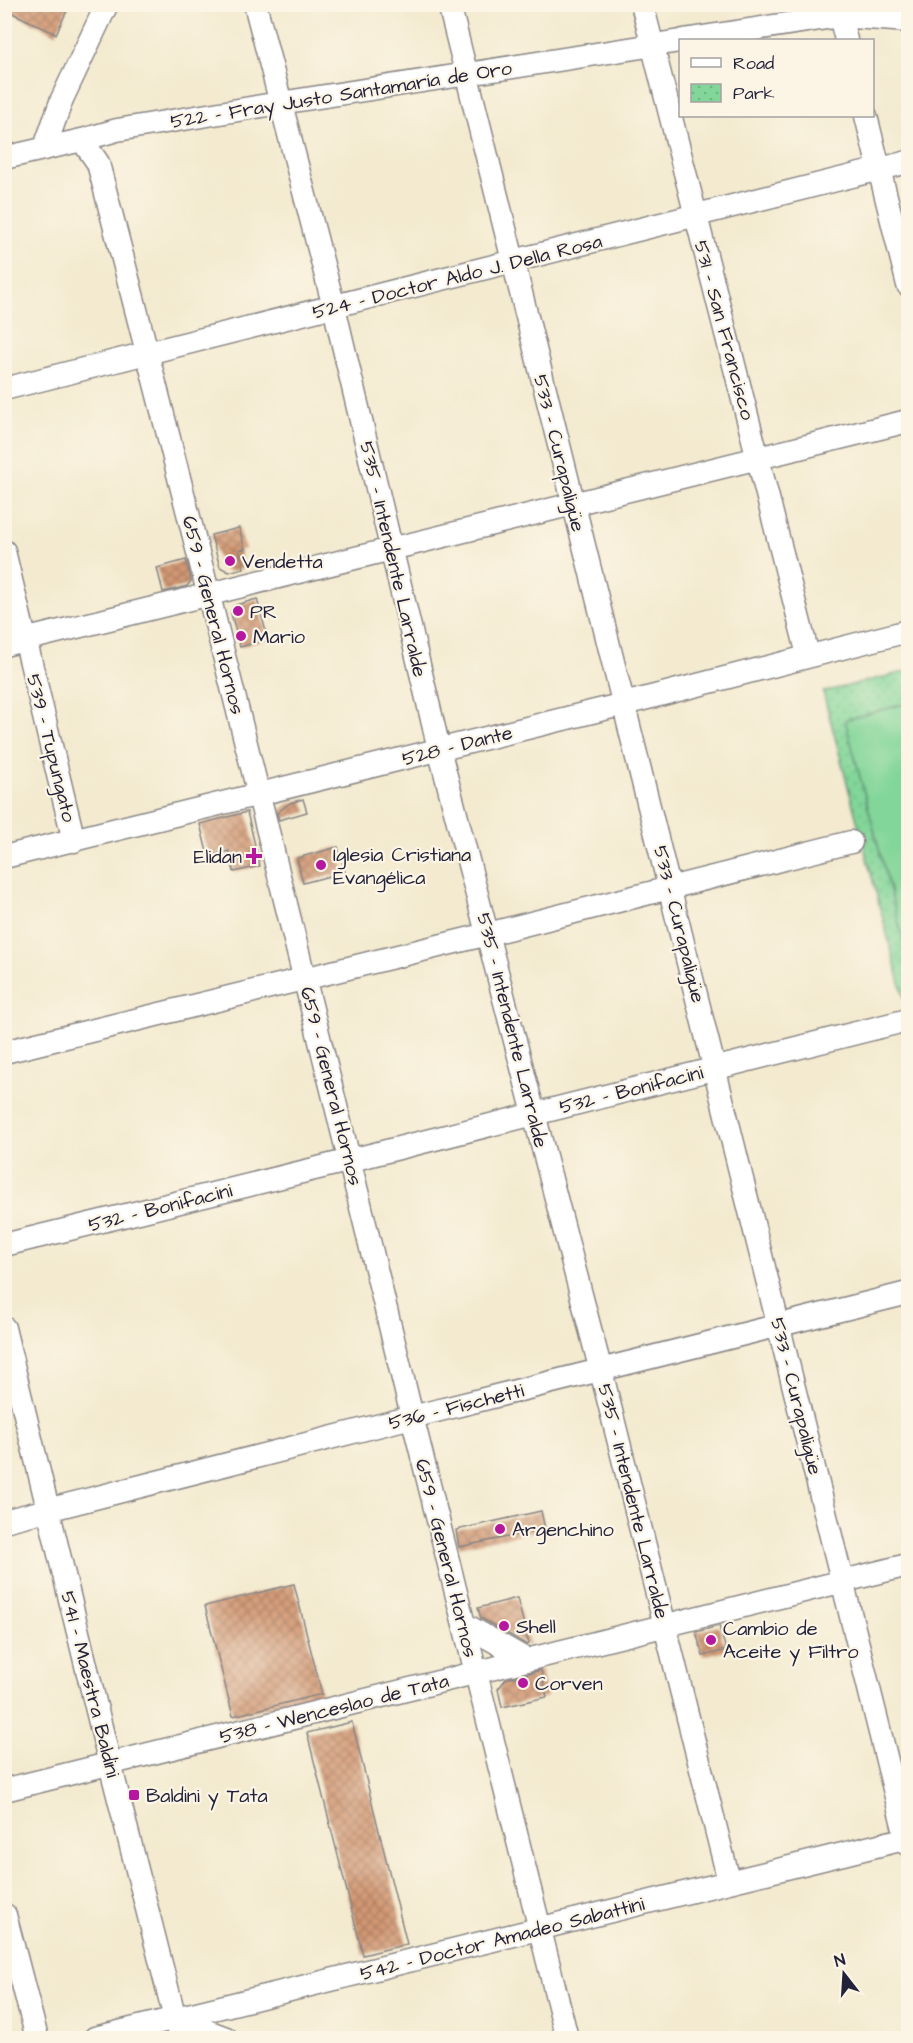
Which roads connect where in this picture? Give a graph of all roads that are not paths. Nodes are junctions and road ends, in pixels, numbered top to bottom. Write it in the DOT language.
graph roads {
  1 [pos="107,4"];
  2 [pos="255,4"];
  3 [pos="449,4"];
  4 [pos="642,4"];
  5 [pos="839,10"];
  6 [pos="909,21"];
  7 [pos="692,39"];
  8 [pos="846,39"];
  9 [pos="679,41"];
  10 [pos="652,45"];
  11 [pos="467,74"];
  12 [pos="280,103"];
  13 [pos="866,117"];
  14 [pos="82,140"];
  15 [pos="45,147"];
  16 [pos="4,158"];
  17 [pos="909,162"];
  18 [pos="879,169"];
  19 [pos="695,217"];
  20 [pos="512,261"];
  21 [pos="909,285"];
  22 [pos="334,307"];
  23 [pos="147,353"];
  24 [pos="4,389"];
  25 [pos="909,421"];
  26 [pos="758,458"];
  27 [pos="573,505"];
  28 [pos="392,549"];
  29 [pos="4,551"];
  30 [pos="209,595"];
  31 [pos="909,631"];
  32 [pos="15,642"];
  33 [pos="808,655"];
  34 [pos="624,704"];
  35 [pos="440,749"];
  36 [pos="259,794"];
  37 [pos="75,841"];
  38 [pos="851,842"];
  39 [pos="4,857"];
  40 [pos="671,887"];
  41 [pos="488,934"];
  42 [pos="306,978"];
  43 [pos="909,1020"];
  44 [pos="4,1052"];
  45 [pos="716,1067"];
  46 [pos="534,1114"];
  47 [pos="351,1160"];
  48 [pos="4,1245"];
  49 [pos="909,1293"];
  50 [pos="780,1326"];
  51 [pos="4,1328"];
  52 [pos="601,1371"];
  53 [pos="412,1417"];
  54 [pos="49,1510"];
  55 [pos="4,1521"];
  56 [pos="909,1565"];
  57 [pos="842,1582"];
  58 [pos="464,1624"];
  59 [pos="665,1626"];
  60 [pos="527,1660"];
  61 [pos="476,1672"];
  62 [pos="110,1764"];
  63 [pos="4,1790"];
  64 [pos="908,1840"];
  65 [pos="729,1881"];
  66 [pos="5,1915"];
  67 [pos="540,1929"];
  68 [pos="178,2029"];
  69 [pos="37,2038"];
  70 [pos="95,2038"];
  71 [pos="226,2038"];
  72 [pos="567,2038"];
  1 -- 15 [label="street"];
  2 -- 12 [label="street, 535 - Intendente Larralde"];
  3 -- 11 [label="street, 533 - Curapaligüe"];
  4 -- 10 [label="street, 531 - San Francisco"];
  5 -- 6 [label="street, 522 - Fray Justo Santamaría de Oro"];
  5 -- 7 [label="street, 522 - Fray Justo Santamaría de Oro"];
  5 -- 8 [label="street"];
  9 -- 10 [label="street, 522 - Fray Justo Santamaría de Oro"];
  10 -- 11 [label="street, 522 - Fray Justo Santamaría de Oro"];
  10 -- 19 [label="street, 531 - San Francisco"];
  11 -- 12 [label="street, 522 - Fray Justo Santamaría de Oro"];
  11 -- 20 [label="street, 533 - Curapaligüe"];
  12 -- 14 [label="street, 522 - Fray Justo Santamaría de Oro"];
  12 -- 22 [label="street, 535 - Intendente Larralde"];
  13 -- 18 [label="street"];
  14 -- 15 [label="street, 522 - Fray Justo Santamaría de Oro"];
  14 -- 23 [label="street, 659 - General Hornos"];
  15 -- 16 [label="street, 522 - Fray Justo Santamaría de Oro"];
  17 -- 18 [label="street, 524 - Doctor Aldo J. Della Rosa"];
  18 -- 19 [label="street, 524 - Doctor Aldo J. Della Rosa"];
  18 -- 21 [label="street"];
  19 -- 20 [label="street, 524 - Doctor Aldo J. Della Rosa"];
  19 -- 26 [label="street, 531 - San Francisco"];
  20 -- 22 [label="street, 524 - Doctor Aldo J. Della Rosa"];
  20 -- 27 [label="street, 533 - Curapaligüe"];
  22 -- 23 [label="street, 524 - Doctor Aldo J. Della Rosa"];
  22 -- 28 [label="street, 535 - Intendente Larralde"];
  23 -- 24 [label="street, 524 - Doctor Aldo J. Della Rosa"];
  23 -- 30 [label="street, 659 - General Hornos"];
  25 -- 26 [label="street"];
  26 -- 27 [label="street"];
  26 -- 33 [label="street, 531 - San Francisco"];
  27 -- 28 [label="street"];
  27 -- 34 [label="street, 533 - Curapaligüe"];
  28 -- 30 [label="street"];
  28 -- 35 [label="street, 535 - Intendente Larralde"];
  29 -- 32 [label="street, 539 - Tupungato"];
  30 -- 32 [label="street"];
  30 -- 36 [label="street, 659 - General Hornos"];
  31 -- 33 [label="street, 528 - Dante"];
  32 -- 37 [label="street, 539 - Tupungato"];
  33 -- 34 [label="street, 528 - Dante"];
  34 -- 35 [label="street, 528 - Dante"];
  34 -- 40 [label="street, 533 - Curapaligüe"];
  35 -- 36 [label="street, 528 - Dante"];
  35 -- 41 [label="street, 535 - Intendente Larralde"];
  36 -- 37 [label="street, 528 - Dante"];
  36 -- 42 [label="street, 659 - General Hornos"];
  37 -- 39 [label="street, 528 - Dante"];
  38 -- 40 [label="street"];
  40 -- 41 [label="street"];
  40 -- 45 [label="street, 533 - Curapaligüe"];
  41 -- 42 [label="street"];
  41 -- 46 [label="street, 535 - Intendente Larralde"];
  42 -- 44 [label="street"];
  42 -- 47 [label="street, 659 - General Hornos"];
  43 -- 45 [label="street, 532 - Bonifacini"];
  45 -- 46 [label="street, 532 - Bonifacini"];
  45 -- 50 [label="street, 533 - Curapaligüe"];
  46 -- 47 [label="street, 532 - Bonifacini"];
  46 -- 52 [label="street, 535 - Intendente Larralde"];
  47 -- 48 [label="street, 532 - Bonifacini"];
  47 -- 53 [label="street, 659 - General Hornos"];
  49 -- 50 [label="street, 536 - Fischetti"];
  50 -- 52 [label="street, 536 - Fischetti"];
  50 -- 57 [label="street, 533 - Curapaligüe"];
  51 -- 54 [label="street, 541 - Maestra Baldini"];
  52 -- 53 [label="street, 536 - Fischetti"];
  52 -- 59 [label="street, 535 - Intendente Larralde"];
  53 -- 54 [label="street, 536 - Fischetti"];
  53 -- 58 [label="street, 659 - General Hornos"];
  54 -- 55 [label="street, 536 - Fischetti"];
  54 -- 62 [label="street, 541 - Maestra Baldini"];
  56 -- 57 [label="street, 538 - Wenceslao de Tata"];
  57 -- 59 [label="street, 538 - Wenceslao de Tata"];
  57 -- 64 [label="street, 533 - Curapaligüe"];
  58 -- 60 [label="street"];
  58 -- 61 [label="street, 659 - General Hornos"];
  59 -- 60 [label="street, 538 - Wenceslao de Tata"];
  59 -- 65 [label="street, 535 - Intendente Larralde"];
  60 -- 61 [label="street, 538 - Wenceslao de Tata"];
  61 -- 62 [label="street, 538 - Wenceslao de Tata"];
  61 -- 67 [label="street, 659 - General Hornos"];
  62 -- 63 [label="street, 538 - Wenceslao de Tata"];
  62 -- 68 [label="street, 541 - Maestra Baldini"];
  64 -- 65 [label="street, 542 - Doctor Amadeo Sabattini"];
  65 -- 67 [label="street, 542 - Doctor Amadeo Sabattini"];
  66 -- 69 [label="street"];
  67 -- 68 [label="street, 542 - Doctor Amadeo Sabattini"];
  67 -- 72 [label="street, 659 - General Hornos"];
  68 -- 70 [label="street, 542 - Doctor Amadeo Sabattini"];
  68 -- 71 [label="street"];
}
